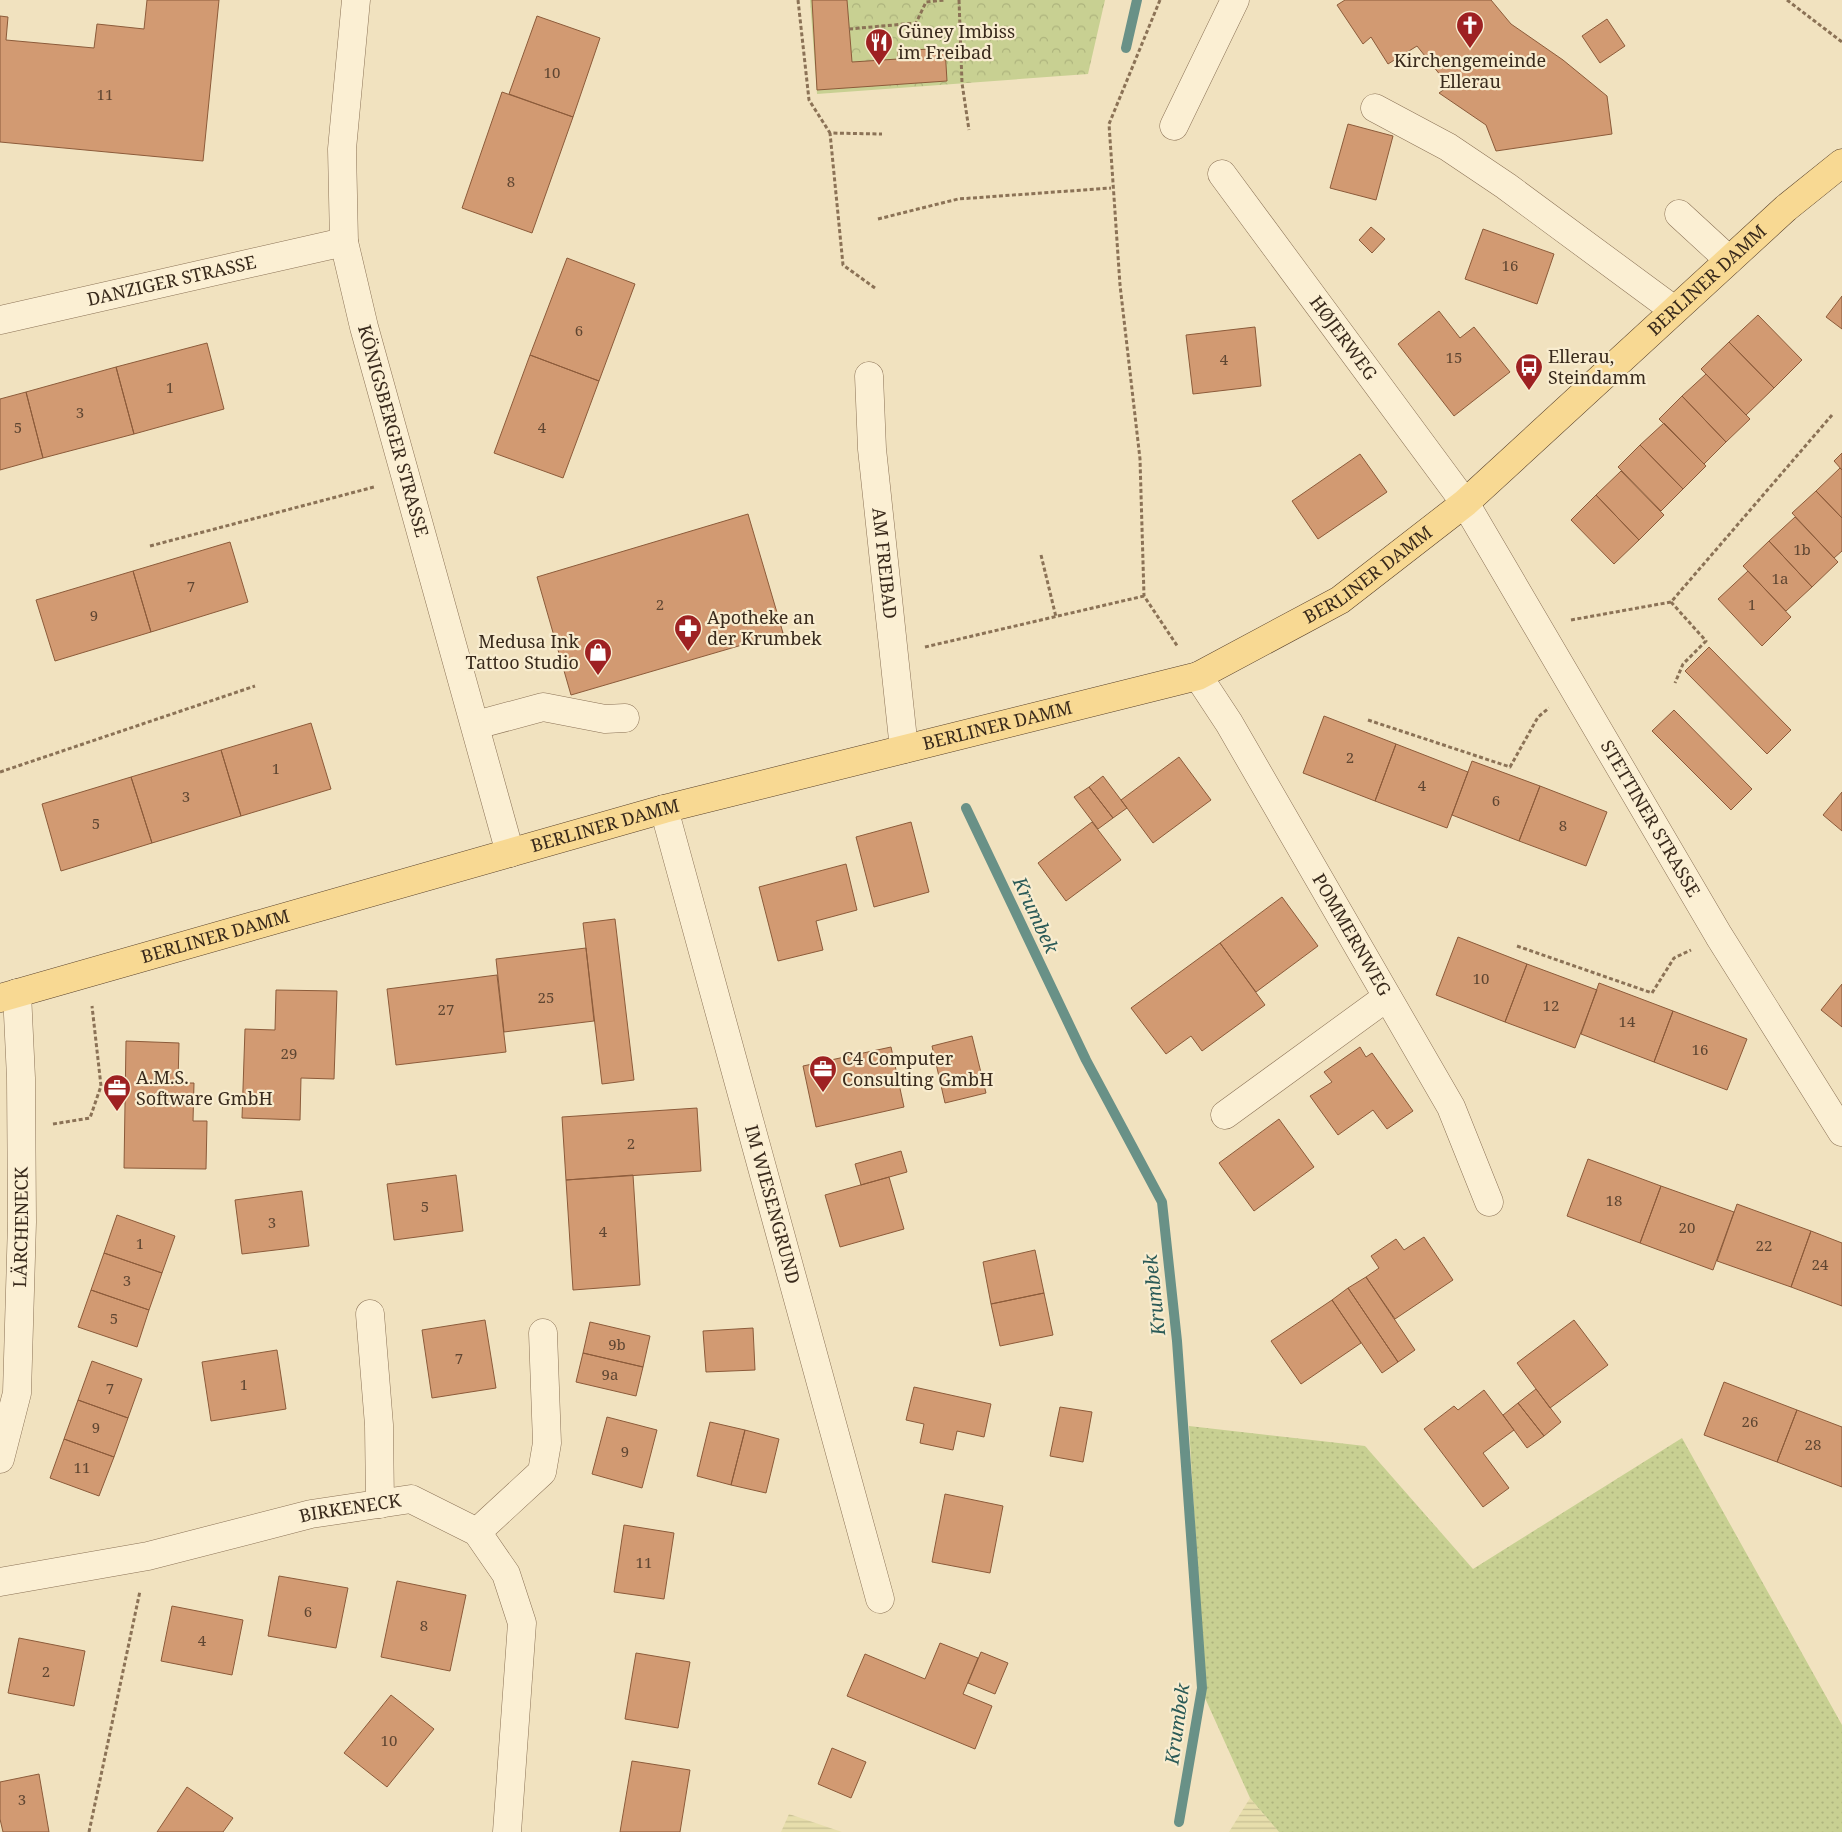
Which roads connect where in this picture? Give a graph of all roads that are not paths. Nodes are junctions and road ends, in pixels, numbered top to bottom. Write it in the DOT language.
graph roads {
  1 [pos="356,0"];
  2 [pos="1235,0"];
  3 [pos="1375,108"];
  4 [pos="1174,126"];
  5 [pos="1842,163"];
  6 [pos="1222,174"];
  7 [pos="1679,214"];
  8 [pos="344,242"];
  9 [pos="1729,260"];
  10 [pos="1674,310"];
  11 [pos="0,320"];
  12 [pos="869,376"];
  13 [pos="1465,502"];
  14 [pos="1198,676"];
  15 [pos="625,718"];
  16 [pos="476,725"];
  17 [pos="914,747"];
  18 [pos="664,809"];
  19 [pos="510,853"];
  20 [pos="9,995"];
  21 [pos="1387,998"];
  22 [pos="1225,1115"];
  23 [pos="1842,1132"];
  24 [pos="1489,1202"];
  25 [pos="370,1314"];
  26 [pos="543,1333"];
  27 [pos="0,1459"];
  28 [pos="380,1504"];
  29 [pos="477,1532"];
  30 [pos="0,1582"];
  31 [pos="880,1599"];
  32 [pos="507,1832"];
  1 -- 8 [label="street, KÖNIGSBERGER STRASSE"];
  2 -- 4 [label="street"];
  3 -- 10 [label="street"];
  5 -- 9 [label="main road, BERLINER DAMM"];
  6 -- 13 [label="street, HØJERWEG"];
  7 -- 9 [label="street"];
  8 -- 11 [label="street, DANZIGER STRASSE"];
  8 -- 16 [label="street, KÖNIGSBERGER STRASSE"];
  9 -- 10 [label="main road, BERLINER DAMM"];
  10 -- 13 [label="main road, BERLINER DAMM"];
  12 -- 17 [label="street, AM FREIBAD"];
  13 -- 14 [label="main road, BERLINER DAMM"];
  13 -- 23 [label="street, STETTINER STRASSE"];
  14 -- 17 [label="main road, BERLINER DAMM"];
  14 -- 21 [label="street, POMMERNWEG"];
  15 -- 16 [label="street"];
  16 -- 19 [label="street, KÖNIGSBERGER STRASSE"];
  17 -- 18 [label="main road, BERLINER DAMM"];
  18 -- 19 [label="main road, BERLINER DAMM"];
  18 -- 31 [label="street, IM WIESENGRUND"];
  19 -- 20 [label="main road, BERLINER DAMM"];
  20 -- 27 [label="street, LÄRCHENECK"];
  21 -- 22 [label="street"];
  21 -- 24 [label="street, POMMERNWEG"];
  25 -- 28 [label="street"];
  26 -- 29 [label="street"];
  28 -- 29 [label="street, BIRKENECK"];
  28 -- 30 [label="street, BIRKENECK"];
  29 -- 32 [label="street, BIRKENECK"];
}
